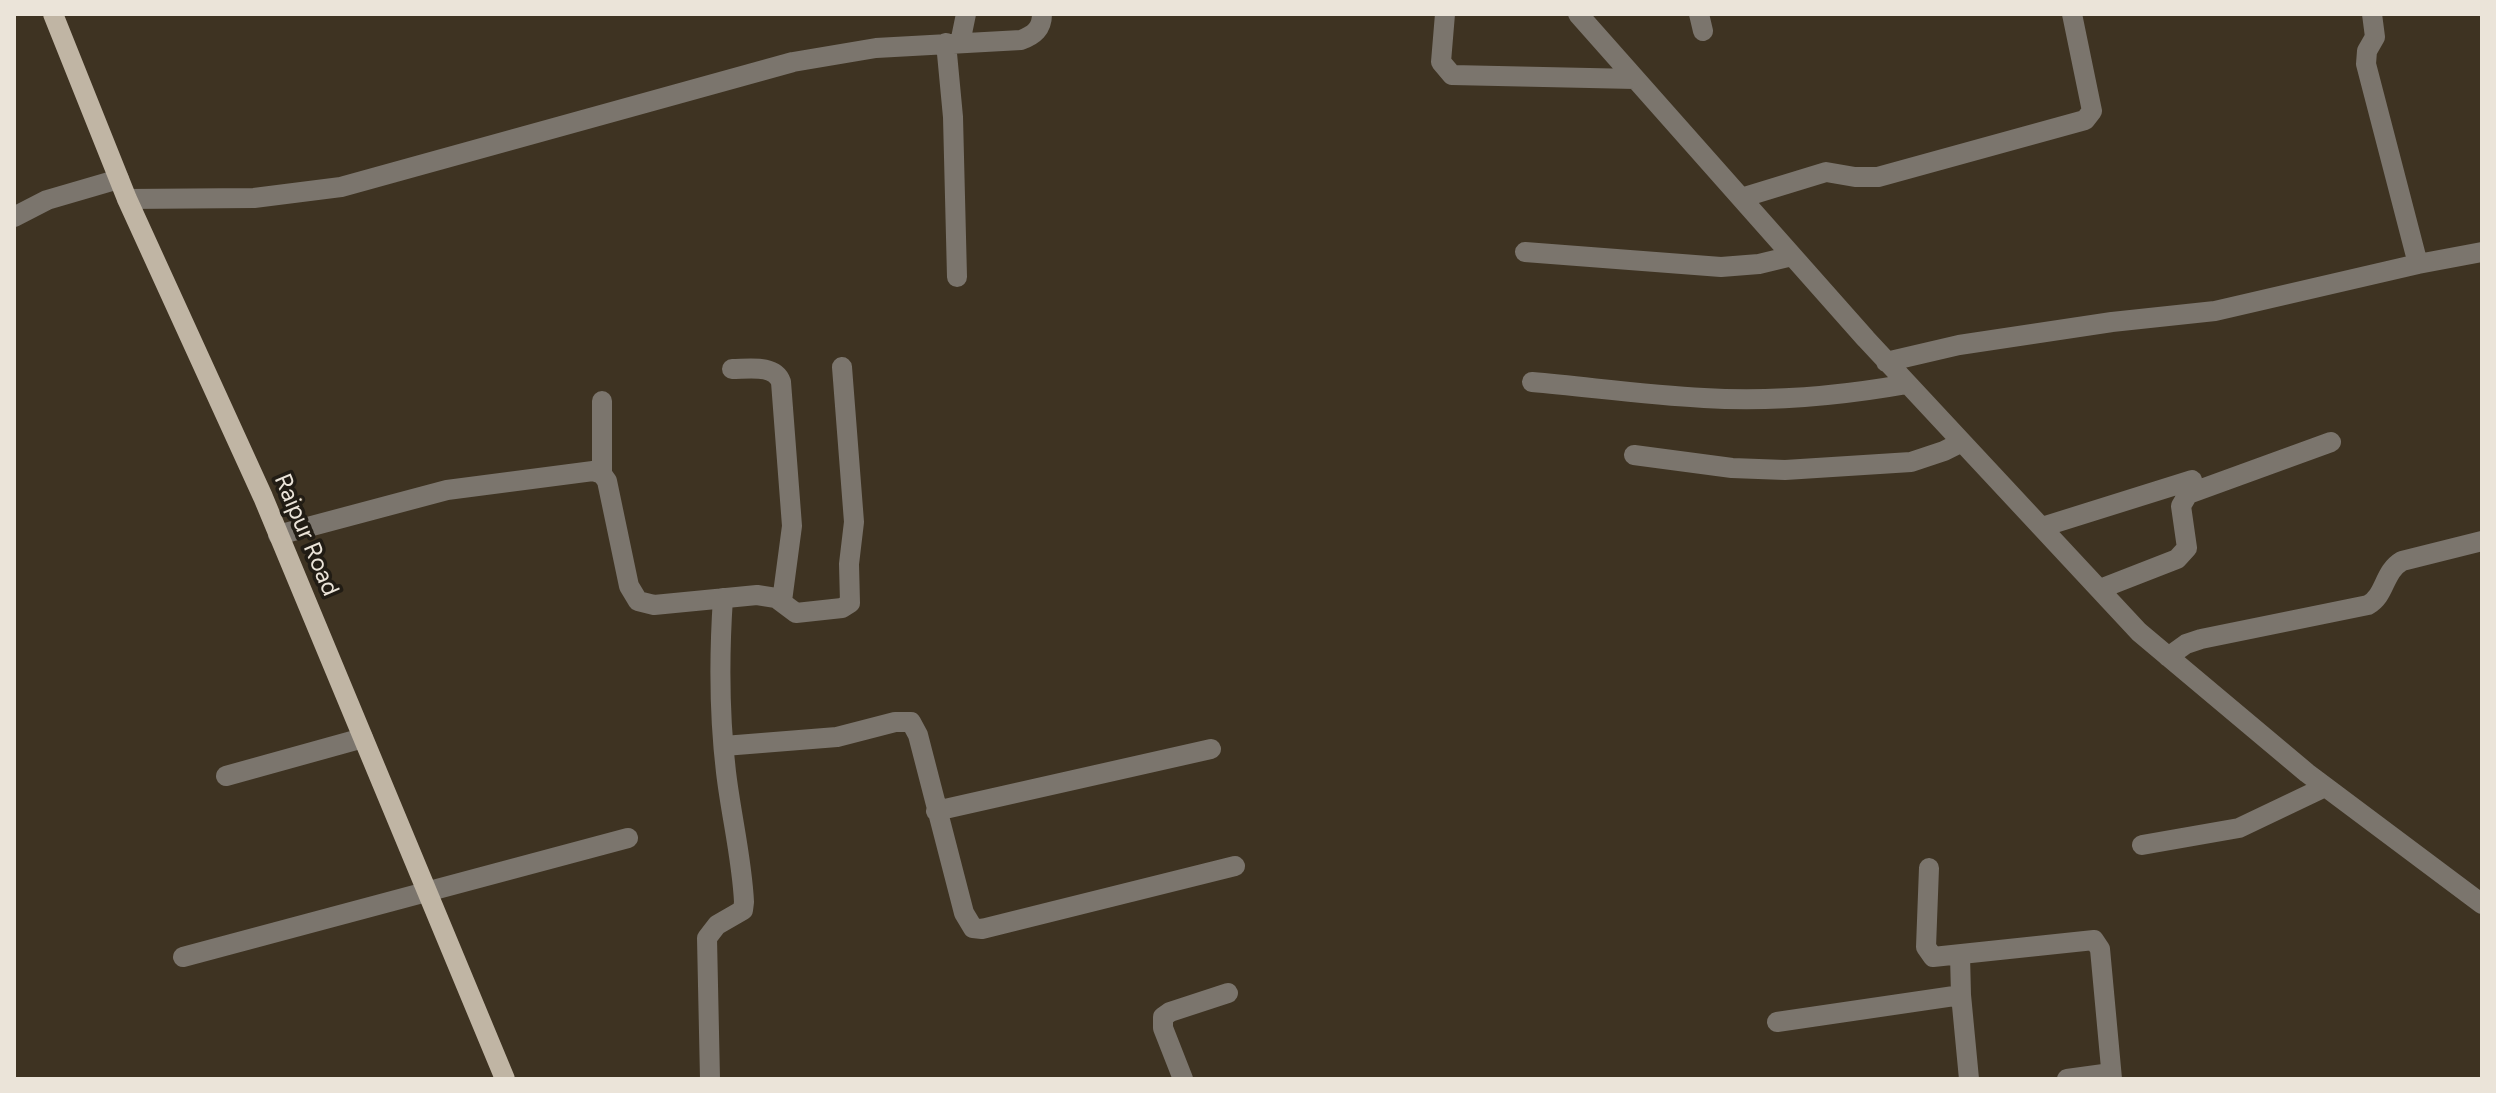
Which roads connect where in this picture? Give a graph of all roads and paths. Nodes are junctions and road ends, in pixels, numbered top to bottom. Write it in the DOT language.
graph roads {
  1 [pos="53,14"];
  2 [pos="966,14"];
  3 [pos="1042,14"];
  4 [pos="1445,14"];
  5 [pos="1578,14"];
  6 [pos="2072,14"];
  7 [pos="2372,14"];
  8 [pos="953,43"];
  9 [pos="1635,79"];
  10 [pos="119,179"];
  11 [pos="1741,198"];
  12 [pos="127,199"];
  13 [pos="14,217"];
  14 [pos="1525,252"];
  15 [pos="2482,252"];
  16 [pos="1792,256"];
  17 [pos="2418,264"];
  18 [pos="957,277"];
  19 [pos="1886,362"];
  20 [pos="842,367"];
  21 [pos="732,369"];
  22 [pos="1532,382"];
  23 [pos="1907,384"];
  24 [pos="602,401"];
  25 [pos="1962,442"];
  26 [pos="2331,442"];
  27 [pos="1634,455"];
  28 [pos="602,474"];
  29 [pos="2192,480"];
  30 [pos="2042,527"];
  31 [pos="278,535"];
  32 [pos="2482,541"];
  33 [pos="2100,589"];
  34 [pos="723,598"];
  35 [pos="782,601"];
  36 [pos="2168,657"];
  37 [pos="363,738"];
  38 [pos="724,746"];
  39 [pos="1211,749"];
  40 [pos="226,776"];
  41 [pos="2325,787"];
  42 [pos="936,811"];
  43 [pos="628,838"];
  44 [pos="2142,845"];
  45 [pos="1235,866"];
  46 [pos="1929,868"];
  47 [pos="426,892"];
  48 [pos="2482,904"];
  49 [pos="1960,955"];
  50 [pos="183,957"];
  51 [pos="1228,993"];
  52 [pos="1961,995"];
  53 [pos="1777,1022"];
  54 [pos="2112,1076"];
  55 [pos="505,1079"];
  56 [pos="710,1079"];
  57 [pos="1183,1079"];
  58 [pos="1969,1079"];
  59 [pos="2067,1079"];
  1 -- 10 [label="main road, Raipur Road"];
  2 -- 8 [label="street"];
  3 -- 8 [label="street"];
  4 -- 9 [label="street"];
  5 -- 9 [label="street"];
  6 -- 11 [label="street"];
  7 -- 17 [label="street"];
  8 -- 12 [label="street"];
  8 -- 18 [label="street"];
  9 -- 11 [label="street"];
  10 -- 12 [label="main road, Raipur Road"];
  10 -- 13 [label="street"];
  11 -- 16 [label="street"];
  12 -- 31 [label="main road, Raipur Road"];
  14 -- 16 [label="street"];
  15 -- 17 [label="street"];
  16 -- 19 [label="street"];
  17 -- 19 [label="street"];
  19 -- 23 [label="street"];
  20 -- 35 [label="street"];
  21 -- 35 [label="street"];
  22 -- 23 [label="street"];
  23 -- 25 [label="street"];
  24 -- 28 [label="street"];
  25 -- 27 [label="street"];
  25 -- 30 [label="street"];
  26 -- 33 [label="street"];
  28 -- 31 [label="street"];
  28 -- 34 [label="street"];
  29 -- 30 [label="street"];
  30 -- 33 [label="street"];
  31 -- 37 [label="main road, Raipur Road"];
  32 -- 36 [label="street"];
  33 -- 36 [label="street"];
  34 -- 35 [label="street"];
  34 -- 38 [label="street"];
  36 -- 41 [label="street"];
  37 -- 40 [label="street"];
  37 -- 47 [label="main road, Raipur Road"];
  38 -- 42 [label="street"];
  38 -- 56 [label="street"];
  39 -- 42 [label="street"];
  41 -- 44 [label="street"];
  41 -- 48 [label="street"];
  42 -- 45 [label="street"];
  43 -- 47 [label="street"];
  46 -- 49 [label="street"];
  47 -- 50 [label="street"];
  47 -- 55 [label="main road, Raipur Road"];
  49 -- 52 [label="street"];
  49 -- 54 [label="street"];
  51 -- 57 [label="street"];
  52 -- 53 [label="street"];
  52 -- 58 [label="street"];
  54 -- 59 [label="street"];
}
